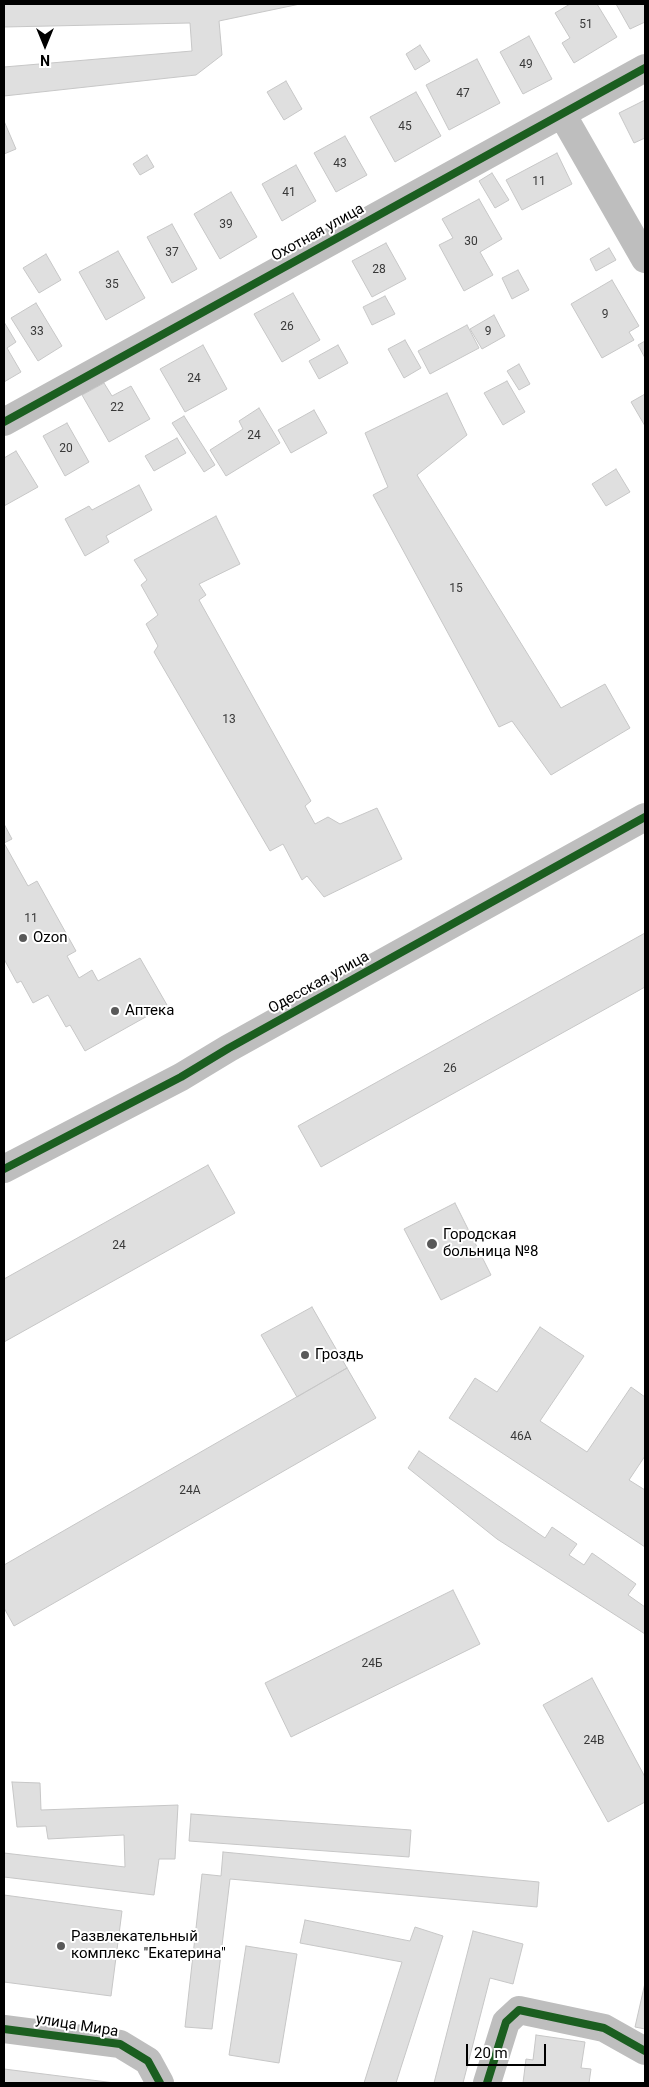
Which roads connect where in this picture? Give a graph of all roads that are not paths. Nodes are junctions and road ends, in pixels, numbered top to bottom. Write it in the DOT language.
graph roads {
  1 [pos="645,68"];
  2 [pos="562,114"];
  3 [pos="645,259"];
  4 [pos="4,422"];
  5 [pos="645,817"];
  6 [pos="4,1169"];
  7 [pos="4,2029"];
  8 [pos="645,2051"];
  9 [pos="160,2083"];
  10 [pos="487,2083"];
  1 -- 2 [label="street, Охотная улица"];
  2 -- 3 [label="street"];
  2 -- 4 [label="street, Охотная улица"];
  5 -- 6 [label="street, Одесская улица"];
  7 -- 9 [label="street, улица Мира"];
  8 -- 10 [label="street"];
}
